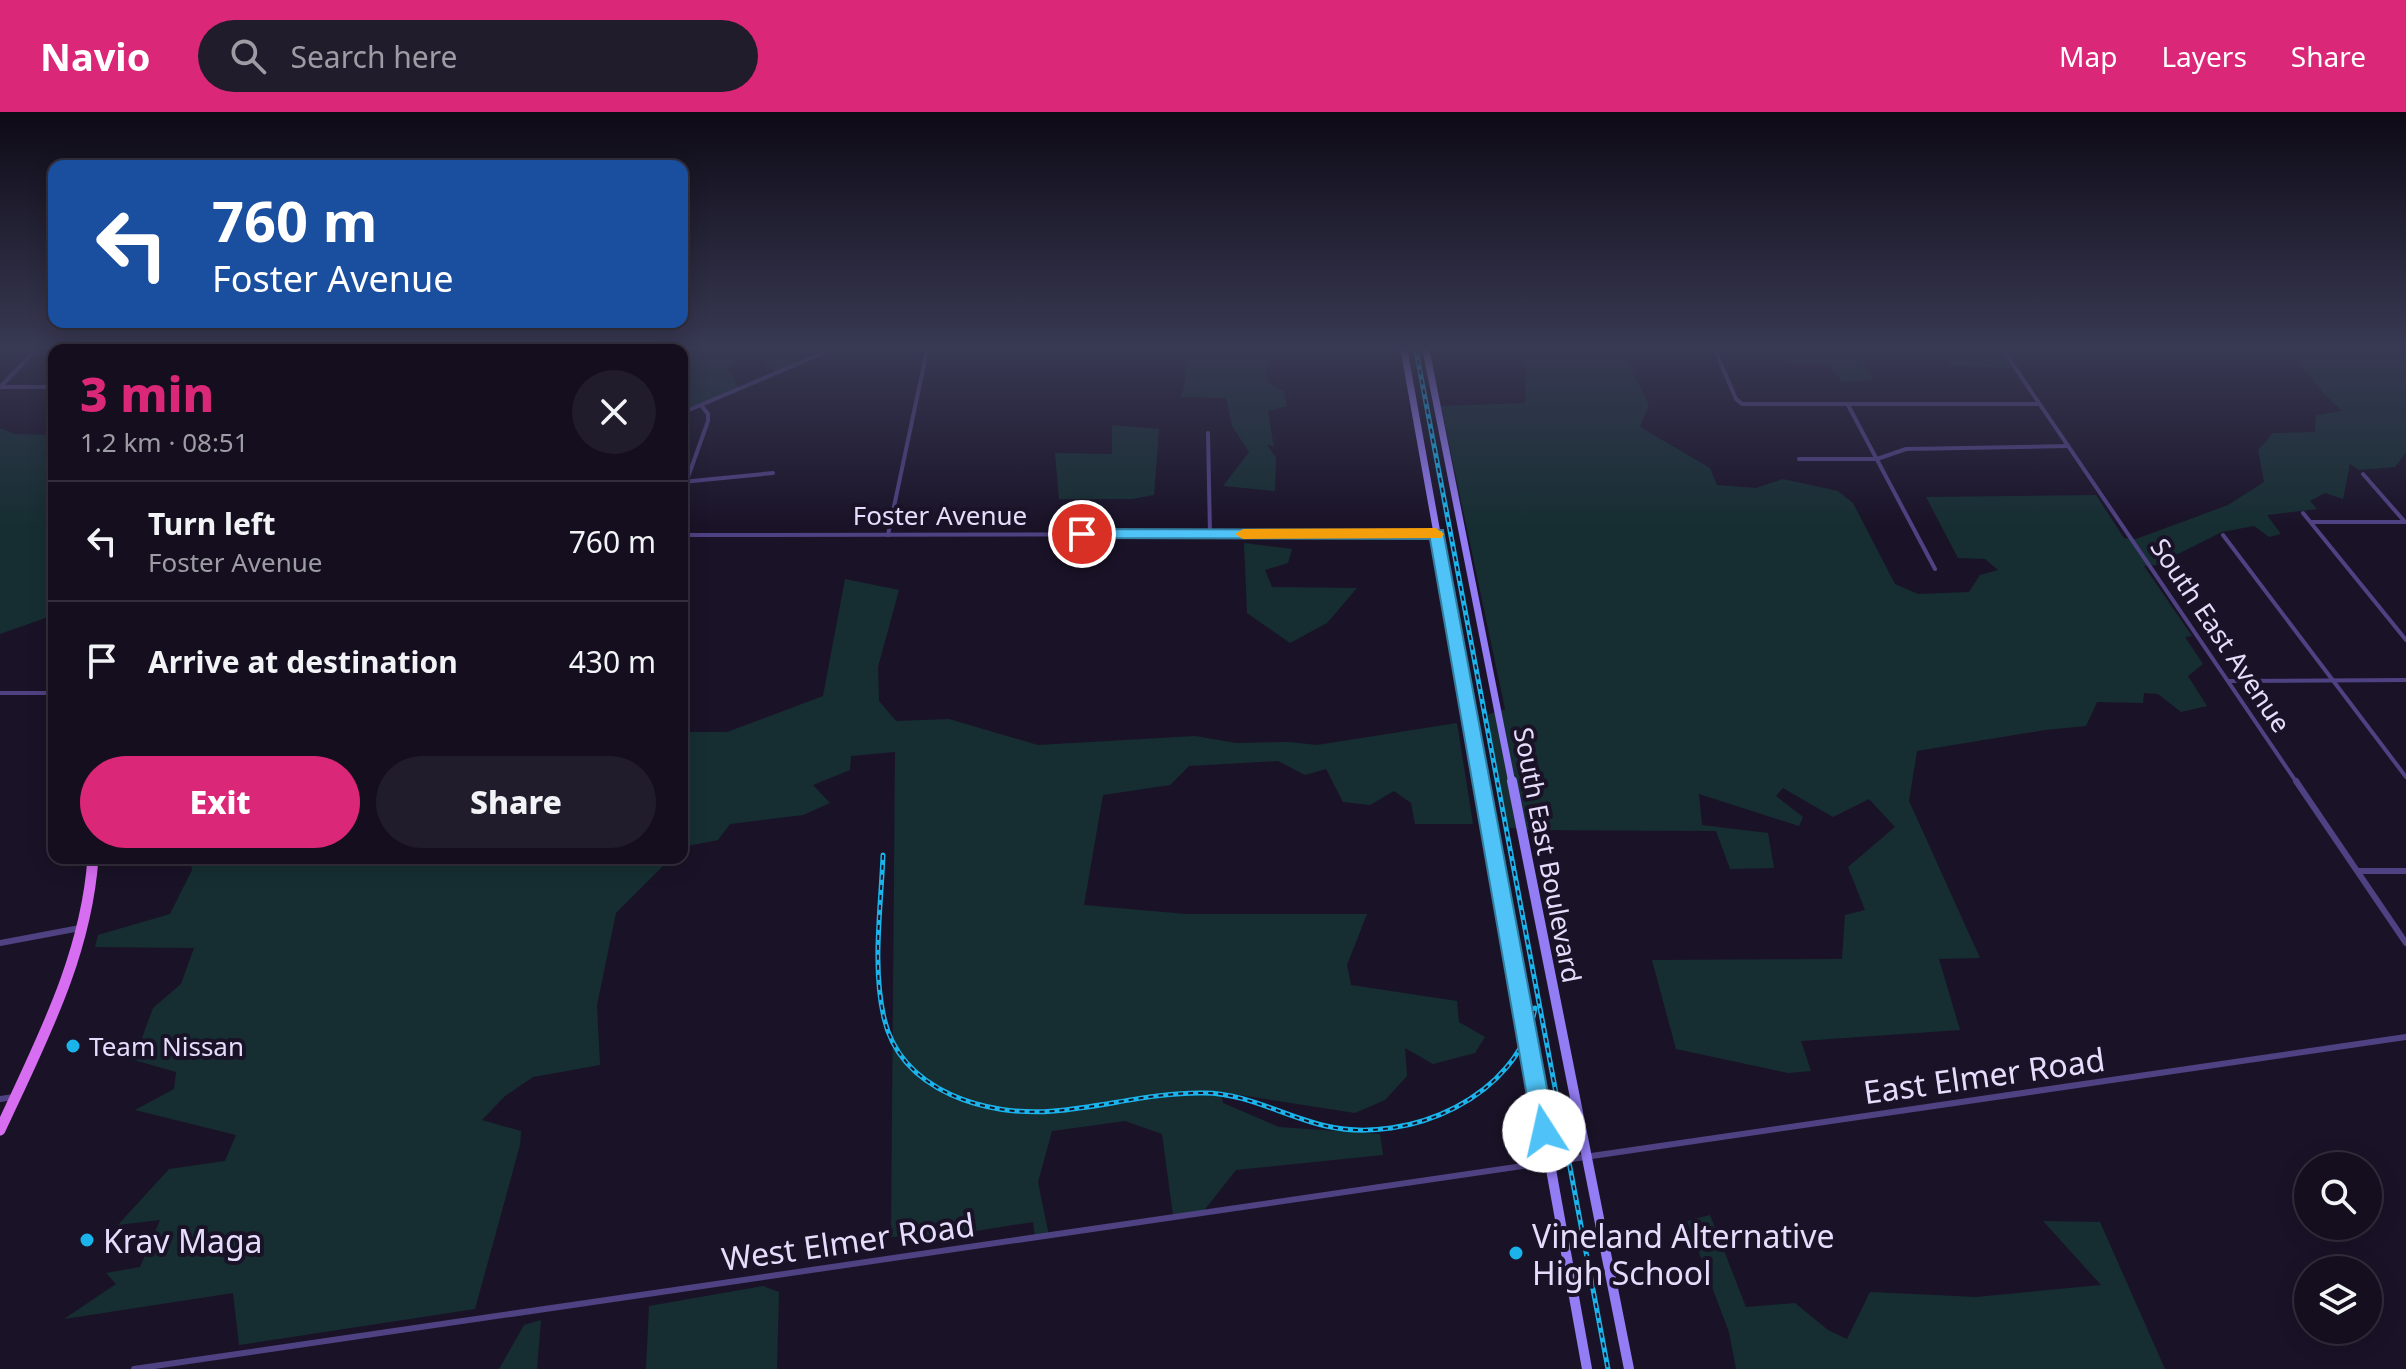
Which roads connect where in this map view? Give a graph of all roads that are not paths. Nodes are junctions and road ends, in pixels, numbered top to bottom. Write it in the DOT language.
graph roads {
  1 [pos="704,409"];
  2 [pos="915,409"];
  3 [pos="1415,409"];
  4 [pos="1438,409"];
  5 [pos="1850,409"];
  6 [pos="2043,409"];
  7 [pos="1208,433"];
  8 [pos="2068,446"];
  9 [pos="1799,459"];
  10 [pos="1877,459"];
  11 [pos="688,472"];
  12 [pos="773,473"];
  13 [pos="2363,474"];
  14 [pos="688,482"];
  15 [pos="2303,513"];
  16 [pos="2311,522"];
  17 [pos="2406,522"];
  18 [pos="1210,534"];
  19 [pos="1437,534"];
  20 [pos="688,535"];
  21 [pos="888,535"];
  22 [pos="2223,535"];
  23 [pos="1935,569"];
  24 [pos="2406,640"];
  25 [pos="2334,680"];
  26 [pos="2406,680"];
  27 [pos="2228,681"];
  28 [pos="0,693"];
  29 [pos="48,693"];
  30 [pos="2406,777"];
  31 [pos="93,864"];
  32 [pos="2357,871"];
  33 [pos="2406,871"];
  34 [pos="85,927"];
  35 [pos="0,943"];
  36 [pos="2406,943"];
  37 [pos="2406,1037"];
  38 [pos="15,1097"];
  39 [pos="0,1099"];
  40 [pos="0,1130"];
  41 [pos="1586,1157"];
  42 [pos="1568,1159"];
  43 [pos="1550,1162"];
  44 [pos="134,1369"];
  45 [pos="1587,1369"];
  46 [pos="1629,1369"];
  1 -- 11 [label="street"];
  2 -- 21 [label="street"];
  3 -- 19 [label="main road"];
  4 -- 41 [label="main road, South East Boulevard"];
  5 -- 10 [label="street"];
  6 -- 8 [label="street, South East Avenue"];
  7 -- 18 [label="street"];
  8 -- 10 [label="street"];
  8 -- 27 [label="street, South East Avenue"];
  9 -- 10 [label="street"];
  10 -- 23 [label="street"];
  12 -- 14 [label="street"];
  13 -- 17 [label="street"];
  15 -- 16 [label="street"];
  16 -- 17 [label="street"];
  16 -- 24 [label="street"];
  18 -- 19 [label="street, Foster Avenue"];
  18 -- 21 [label="street, Foster Avenue"];
  19 -- 43 [label="main road"];
  20 -- 21 [label="street, Foster Avenue"];
  22 -- 25 [label="street"];
  25 -- 26 [label="street"];
  25 -- 27 [label="street"];
  25 -- 30 [label="street"];
  27 -- 32 [label="street, South East Avenue"];
  28 -- 29 [label="street"];
  31 -- 34 [label="main road"];
  32 -- 33 [label="street"];
  32 -- 36 [label="street, South East Avenue"];
  34 -- 35 [label="street"];
  34 -- 38 [label="main road"];
  37 -- 41 [label="street, East Elmer Road"];
  38 -- 39 [label="street"];
  38 -- 40 [label="main road"];
  41 -- 42 [label="street, East Elmer Road"];
  41 -- 46 [label="main road, South East Boulevard"];
  42 -- 43 [label="street, West Elmer Road"];
  43 -- 44 [label="street, West Elmer Road"];
  43 -- 45 [label="main road"];
}
